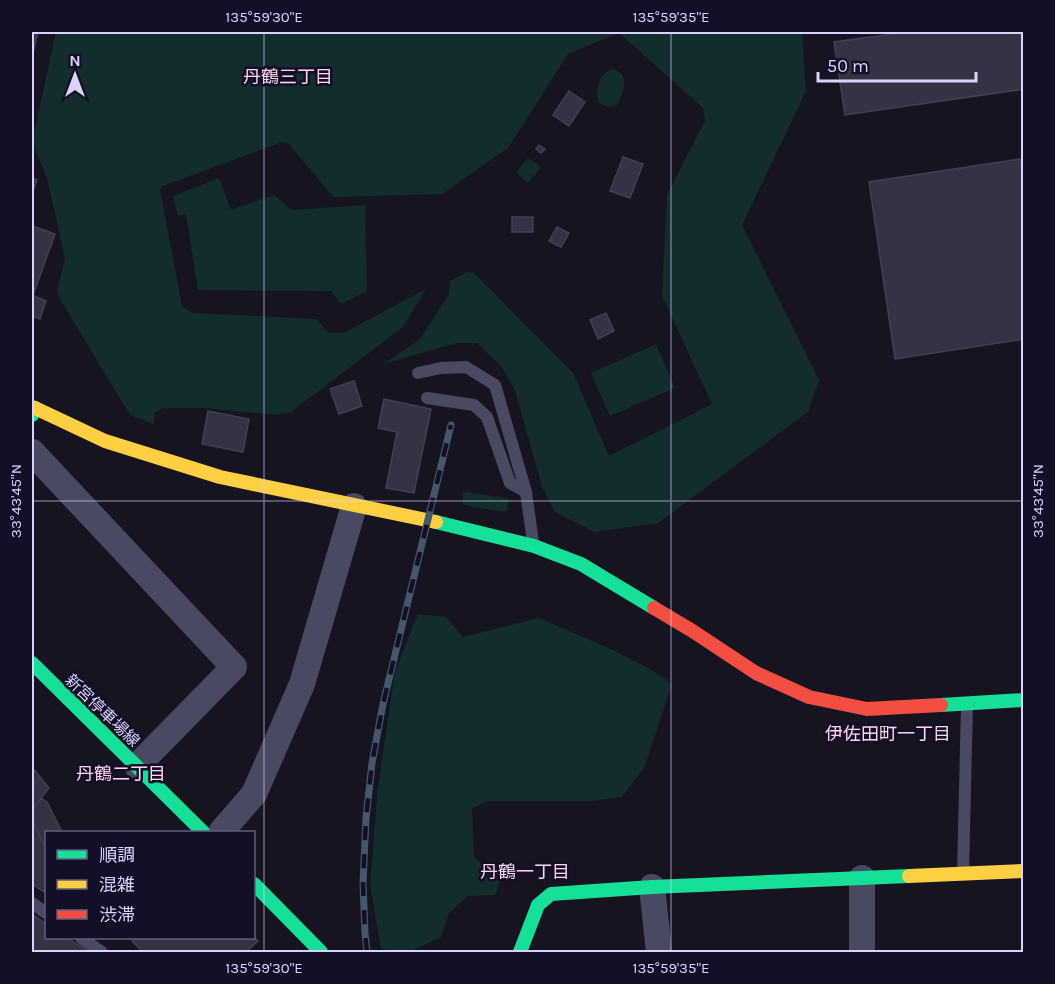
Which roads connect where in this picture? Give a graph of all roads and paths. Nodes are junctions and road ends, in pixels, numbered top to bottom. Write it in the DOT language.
graph roads {
  1 [pos="418,373"];
  2 [pos="427,398"];
  3 [pos="33,410"];
  4 [pos="32,452"];
  5 [pos="526,492"];
  6 [pos="354,506"];
  7 [pos="534,546"];
  8 [pos="32,663"];
  9 [pos="1023,700"];
  10 [pos="967,703"];
  11 [pos="136,766"];
  12 [pos="201,831"];
  13 [pos="222,831"];
  14 [pos="1023,871"];
  15 [pos="963,873"];
  16 [pos="862,878"];
  17 [pos="255,885"];
  18 [pos="652,887"];
  19 [pos="32,903"];
  20 [pos="45,912"];
  21 [pos="82,939"];
  22 [pos="102,952"];
  23 [pos="321,952"];
  24 [pos="520,952"];
  25 [pos="659,952"];
  26 [pos="862,952"];
  1 -- 5 [label="lane"];
  2 -- 5 [label="lane"];
  3 -- 6 [label="street"];
  4 -- 11 [label="street"];
  5 -- 7 [label="lane"];
  6 -- 7 [label="street"];
  6 -- 13 [label="street"];
  7 -- 10 [label="street"];
  8 -- 11 [label="street, 新宮停車場線"];
  9 -- 10 [label="street"];
  10 -- 15 [label="lane"];
  11 -- 12 [label="street, 新宮停車場線"];
  14 -- 15 [label="street"];
  15 -- 16 [label="street"];
  16 -- 18 [label="street"];
  16 -- 26 [label="street"];
  17 -- 23 [label="street"];
  18 -- 24 [label="street"];
  18 -- 25 [label="street"];
  19 -- 20 [label="lane"];
  21 -- 22 [label="lane"];
}
